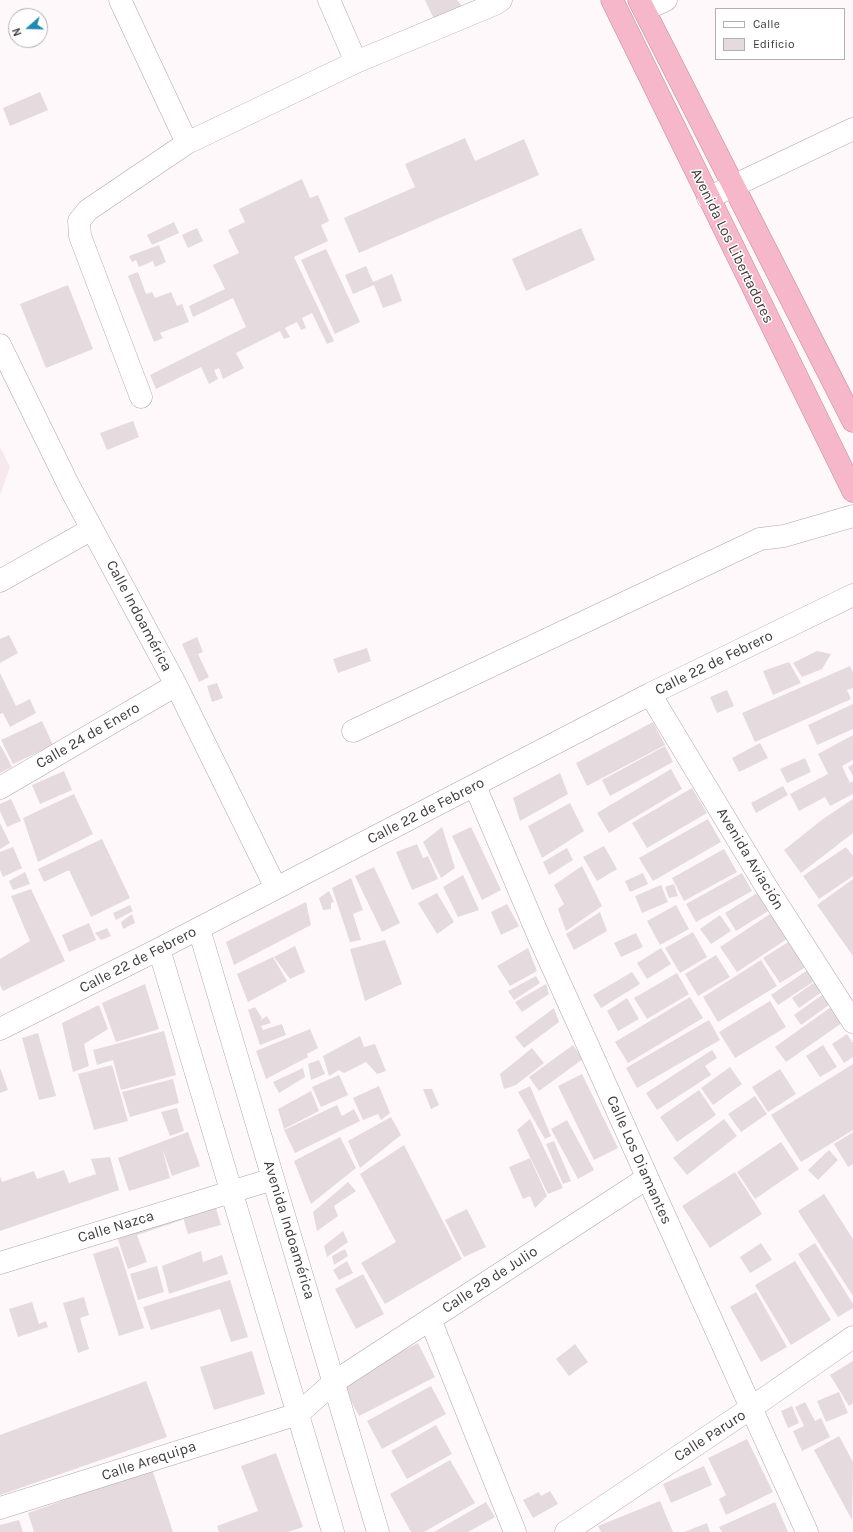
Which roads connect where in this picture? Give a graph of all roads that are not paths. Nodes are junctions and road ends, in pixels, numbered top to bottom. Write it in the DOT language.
graph roads {
  1 [pos="120,0"];
  2 [pos="329,0"];
  3 [pos="501,0"];
  4 [pos="612,0"];
  5 [pos="666,0"];
  6 [pos="641,5"];
  7 [pos="356,62"];
  8 [pos="853,128"];
  9 [pos="186,143"];
  10 [pos="734,187"];
  11 [pos="708,198"];
  12 [pos="0,345"];
  13 [pos="141,397"];
  14 [pos="853,421"];
  15 [pos="853,491"];
  16 [pos="853,516"];
  17 [pos="92,529"];
  18 [pos="0,581"];
  19 [pos="853,595"];
  20 [pos="176,685"];
  21 [pos="650,694"];
  22 [pos="353,731"];
  23 [pos="475,786"];
  24 [pos="0,788"];
  25 [pos="276,888"];
  26 [pos="199,929"];
  27 [pos="159,949"];
  28 [pos="853,1022"];
  29 [pos="0,1029"];
  30 [pos="647,1178"];
  31 [pos="273,1179"];
  32 [pos="232,1191"];
  33 [pos="0,1264"];
  34 [pos="430,1319"];
  35 [pos="853,1336"];
  36 [pos="334,1382"];
  37 [pos="751,1408"];
  38 [pos="298,1414"];
  39 [pos="0,1508"];
  40 [pos="572,1530"];
  41 [pos="333,1532"];
  42 [pos="378,1532"];
  43 [pos="515,1532"];
  44 [pos="806,1532"];
  1 -- 9 [label="street"];
  2 -- 7 [label="street"];
  3 -- 7 [label="street"];
  4 -- 11 [label="highway, Avenida Los Libertadores"];
  5 -- 6 [label="street"];
  6 -- 10 [label="highway, Avenida Los Libertadores"];
  7 -- 9 [label="street"];
  8 -- 10 [label="street"];
  9 -- 13 [label="street"];
  10 -- 11 [label="street"];
  10 -- 14 [label="highway, Avenida Los Libertadores"];
  11 -- 15 [label="highway, Avenida Los Libertadores"];
  12 -- 17 [label="street, Calle Indoamérica"];
  16 -- 22 [label="street"];
  17 -- 18 [label="street"];
  17 -- 20 [label="street, Calle Indoamérica"];
  19 -- 21 [label="street, Calle 22 de Febrero"];
  20 -- 24 [label="street, Calle 24 de Enero"];
  20 -- 25 [label="street, Calle Indoamérica"];
  21 -- 23 [label="street, Calle 22 de Febrero"];
  21 -- 28 [label="street, Avenida Aviación"];
  23 -- 25 [label="street, Calle 22 de Febrero"];
  23 -- 30 [label="street, Calle Los Diamantes"];
  25 -- 26 [label="street, Calle 22 de Febrero"];
  26 -- 27 [label="street, Calle 22 de Febrero"];
  26 -- 31 [label="street, Avenida Indoamérica"];
  27 -- 29 [label="street, Calle 22 de Febrero"];
  27 -- 32 [label="street"];
  30 -- 34 [label="street, Calle 29 de Julio"];
  30 -- 37 [label="street, Calle Los Diamantes"];
  31 -- 32 [label="street, Calle Nazca"];
  31 -- 36 [label="street, Avenida Indoamérica"];
  32 -- 33 [label="street, Calle Nazca"];
  32 -- 38 [label="street"];
  34 -- 36 [label="street, Calle 29 de Julio"];
  34 -- 43 [label="street"];
  35 -- 37 [label="street, Calle Paruro"];
  36 -- 38 [label="street, Calle 29 de Julio"];
  36 -- 42 [label="street, Avenida Indoamérica"];
  37 -- 40 [label="street, Calle Paruro"];
  37 -- 44 [label="street, Calle Los Diamantes"];
  38 -- 39 [label="street, Calle Arequipa"];
  38 -- 41 [label="street"];
}
